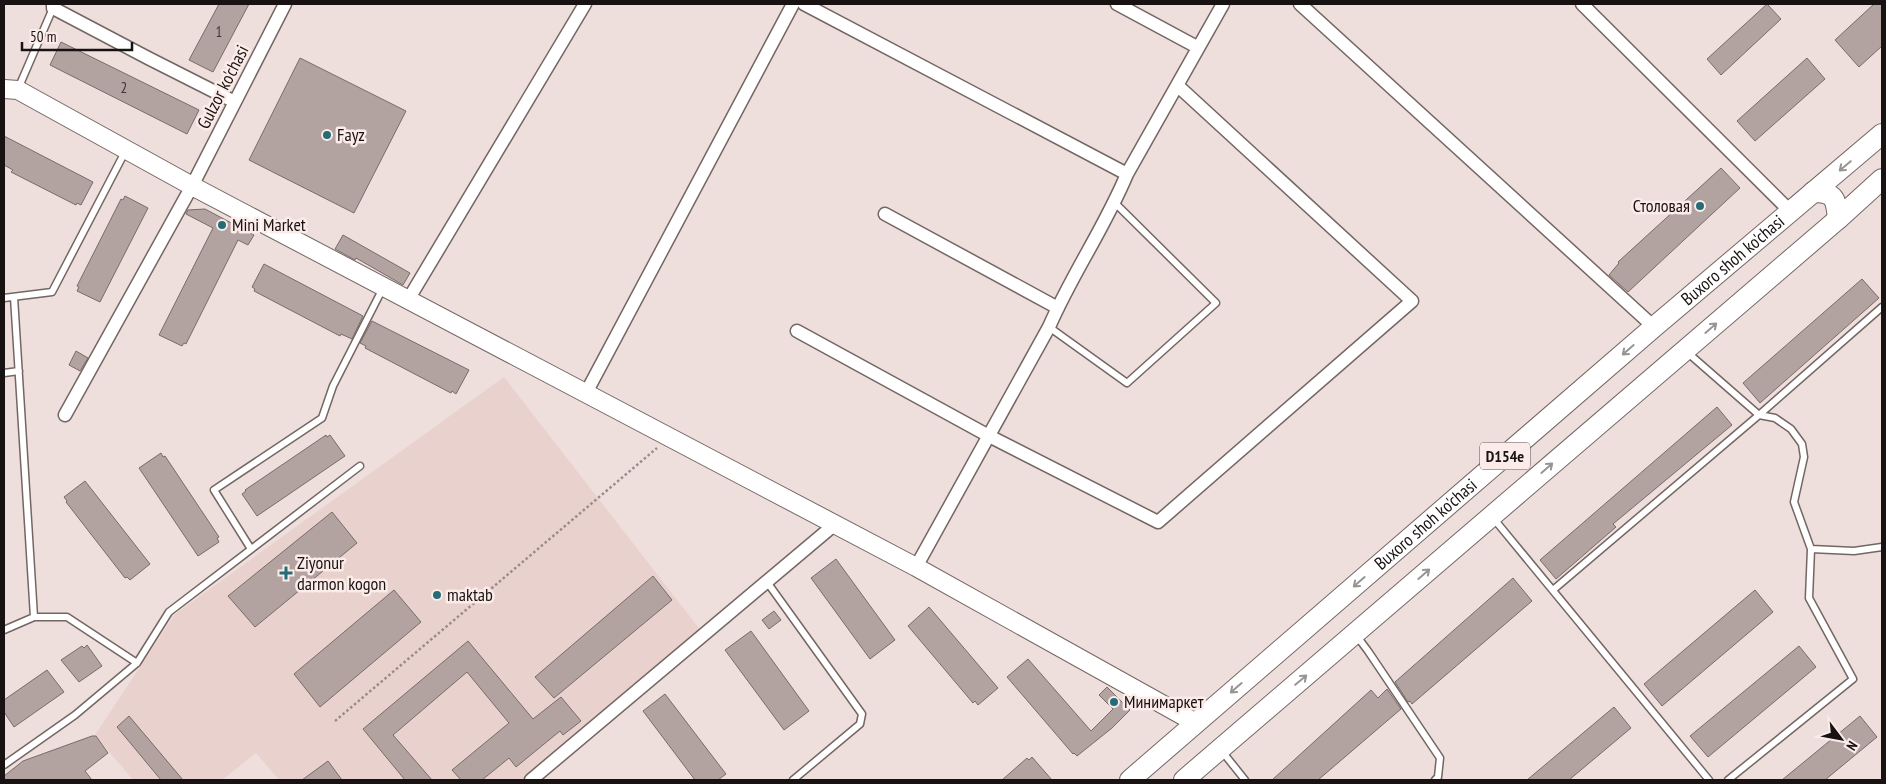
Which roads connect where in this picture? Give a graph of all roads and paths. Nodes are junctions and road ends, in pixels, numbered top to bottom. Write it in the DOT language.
graph roads {
  1 [pos="285,4"];
  2 [pos="585,4"];
  3 [pos="793,4"];
  4 [pos="804,4"];
  5 [pos="1117,4"];
  6 [pos="1223,4"];
  7 [pos="1300,4"];
  8 [pos="1582,4"];
  9 [pos="53,6"];
  10 [pos="1197,48"];
  11 [pos="1178,86"];
  12 [pos="11,90"];
  13 [pos="236,102"];
  14 [pos="1882,134"];
  15 [pos="126,150"];
  16 [pos="1127,174"];
  17 [pos="1882,179"];
  18 [pos="192,186"];
  19 [pos="1813,192"];
  20 [pos="1115,203"];
  21 [pos="1790,211"];
  22 [pos="884,214"];
  23 [pos="1838,219"];
  24 [pos="384,287"];
  25 [pos="4,298"];
  26 [pos="14,298"];
  27 [pos="408,300"];
  28 [pos="1882,307"];
  29 [pos="1058,308"];
  30 [pos="1049,327"];
  31 [pos="1654,327"];
  32 [pos="797,331"];
  33 [pos="1685,350"];
  34 [pos="19,371"];
  35 [pos="4,373"];
  36 [pos="586,394"];
  37 [pos="65,415"];
  38 [pos="1759,415"];
  39 [pos="989,436"];
  40 [pos="670,438"];
  41 [pos="360,466"];
  42 [pos="1492,516"];
  43 [pos="834,525"];
  44 [pos="1882,547"];
  45 [pos="251,549"];
  46 [pos="1812,550"];
  47 [pos="916,567"];
  48 [pos="767,582"];
  49 [pos="1553,590"];
  50 [pos="34,617"];
  51 [pos="4,630"];
  52 [pos="1355,634"];
  53 [pos="137,663"];
  54 [pos="335,722"];
  55 [pos="1196,722"];
  56 [pos="1220,750"];
  57 [pos="4,765"];
  58 [pos="531,780"];
  59 [pos="793,780"];
  60 [pos="1130,780"];
  61 [pos="1184,780"];
  62 [pos="1245,780"];
  63 [pos="1435,780"];
  64 [pos="1709,780"];
  65 [pos="1728,780"];
  1 -- 13 [label="street, Gulzor ko'chasi"];
  2 -- 27 [label="street"];
  3 -- 36 [label="street"];
  4 -- 16 [label="street"];
  5 -- 10 [label="street"];
  6 -- 10 [label="street"];
  7 -- 31 [label="street"];
  8 -- 21 [label="street"];
  9 -- 12 [label="lane"];
  9 -- 13 [label="street"];
  10 -- 11 [label="street"];
  11 -- 16 [label="street"];
  11 -- 39 [label="street"];
  12 -- 15 [label="street"];
  13 -- 18 [label="street, Gulzor ko'chasi"];
  14 -- 19 [label="main road, Buxoro shoh ko'chasi / D154e, one-way"];
  15 -- 18 [label="street"];
  15 -- 26 [label="lane"];
  16 -- 20 [label="street"];
  17 -- 23 [label="main road, Buxoro shoh ko'chasi / D154e"];
  18 -- 24 [label="street"];
  18 -- 37 [label="street, Gulzor ko'chasi"];
  19 -- 21 [label="main road, Buxoro shoh ko'chasi / D154e"];
  19 -- 23 [label="main road"];
  20 -- 29 [label="street"];
  20 -- 30 [label="lane"];
  21 -- 31 [label="main road, Buxoro shoh ko'chasi / D154e"];
  22 -- 29 [label="street"];
  33 -- 23 [label="main road, Buxoro shoh ko'chasi / D154e, one-way"];
  24 -- 27 [label="street"];
  24 -- 45 [label="lane"];
  25 -- 26 [label="lane"];
  26 -- 34 [label="lane"];
  27 -- 36 [label="street"];
  28 -- 38 [label="lane"];
  29 -- 30 [label="street"];
  30 -- 39 [label="street"];
  31 -- 55 [label="main road, Buxoro shoh ko'chasi / D154e, one-way"];
  32 -- 39 [label="street"];
  33 -- 38 [label="lane"];
  42 -- 33 [label="main road, Buxoro shoh ko'chasi / D154e, one-way"];
  34 -- 35 [label="lane"];
  34 -- 50 [label="lane"];
  36 -- 40 [label="street"];
  38 -- 46 [label="lane"];
  38 -- 49 [label="lane"];
  39 -- 47 [label="street"];
  40 -- 43 [label="street"];
  40 -- 54 [label="path"];
  41 -- 45 [label="lane"];
  42 -- 49 [label="lane"];
  52 -- 42 [label="main road, Buxoro shoh ko'chasi / D154e, one-way"];
  43 -- 47 [label="street"];
  43 -- 48 [label="street"];
  44 -- 46 [label="lane"];
  45 -- 53 [label="lane"];
  46 -- 65 [label="lane"];
  47 -- 55 [label="street"];
  48 -- 58 [label="street"];
  48 -- 59 [label="lane"];
  49 -- 64 [label="lane"];
  50 -- 51 [label="lane"];
  50 -- 53 [label="lane"];
  56 -- 52 [label="main road, Buxoro shoh ko'chasi / D154e, one-way"];
  52 -- 63 [label="lane"];
  53 -- 57 [label="lane"];
  55 -- 60 [label="main road, Buxoro shoh ko'chasi / D154e"];
  56 -- 61 [label="main road, Buxoro shoh ko'chasi / D154e"];
  56 -- 62 [label="lane"];
}
